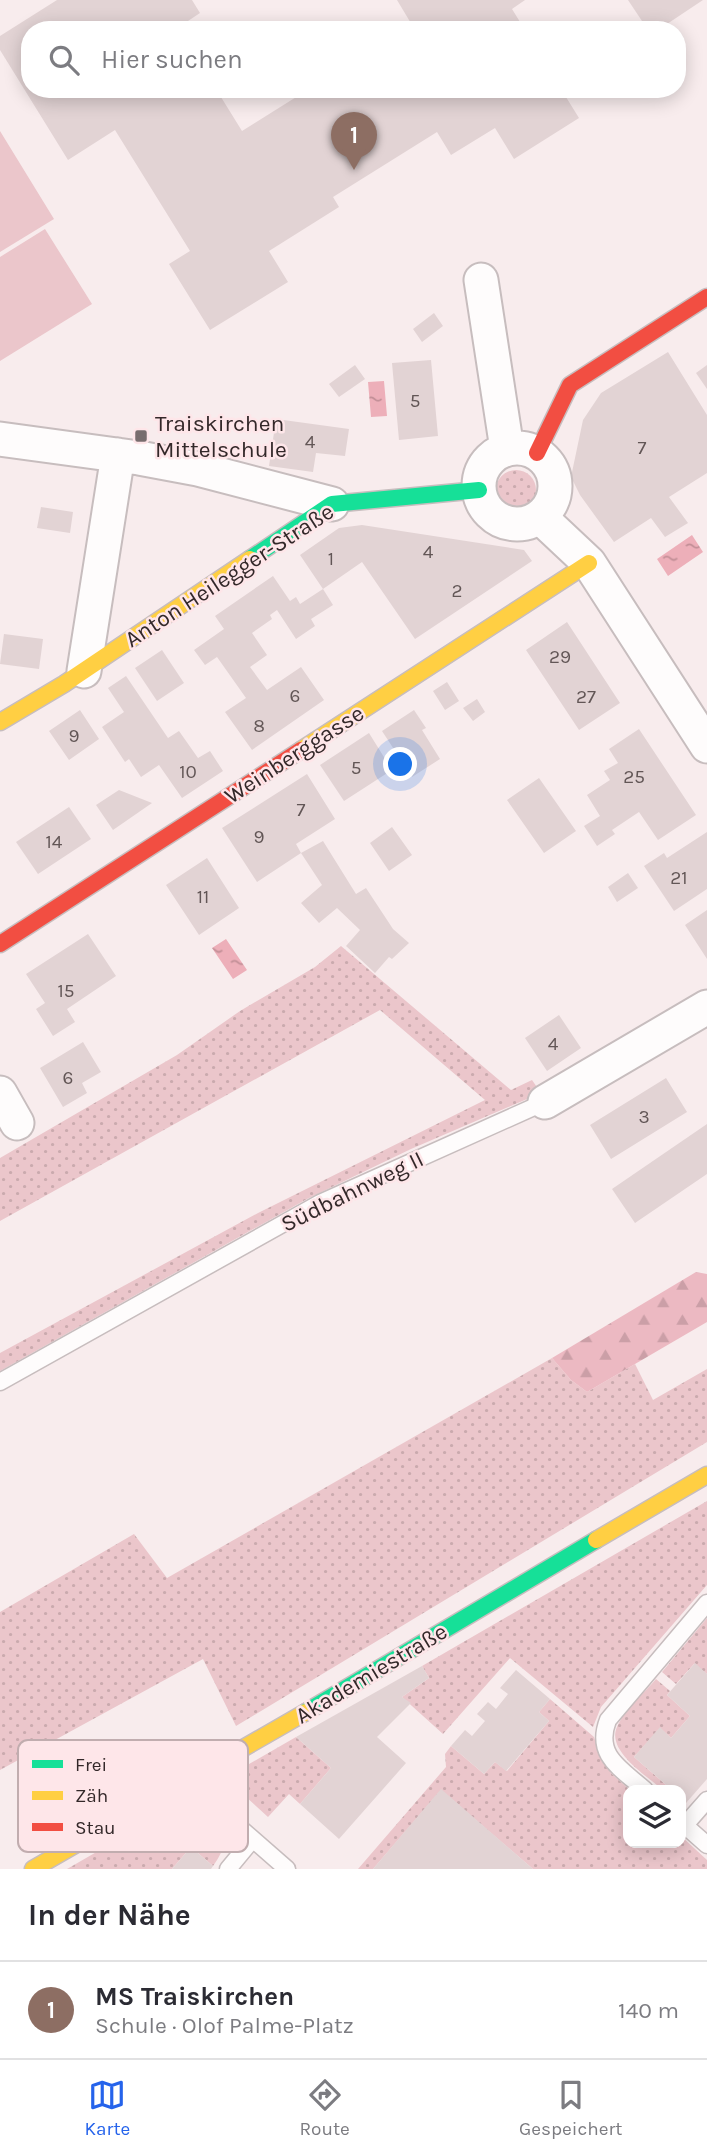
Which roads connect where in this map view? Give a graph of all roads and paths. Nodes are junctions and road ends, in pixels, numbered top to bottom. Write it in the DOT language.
graph roads {
  1 [pos="481,280"];
  2 [pos="707,297"];
  3 [pos="0,439"];
  4 [pos="522,451"];
  5 [pos="118,455"];
  6 [pos="479,490"];
  7 [pos="332,503"];
  8 [pos="540,517"];
  9 [pos="589,563"];
  10 [pos="84,671"];
  11 [pos="0,722"];
  12 [pos="707,746"];
  13 [pos="0,944"];
  14 [pos="707,1007"];
  15 [pos="0,1093"];
  16 [pos="545,1102"];
  17 [pos="17,1123"];
  18 [pos="0,1382"];
  19 [pos="707,1475"];
  20 [pos="707,1603"];
  21 [pos="248,1746"];
  22 [pos="639,1785"];
  23 [pos="707,1800"];
  24 [pos="686,1820"];
  25 [pos="686,1826"];
  26 [pos="248,1836"];
  27 [pos="252,1840"];
  28 [pos="248,1845"];
  29 [pos="707,1845"];
  30 [pos="63,1852"];
  31 [pos="242,1852"];
  32 [pos="33,1869"];
  33 [pos="228,1869"];
  34 [pos="287,1869"];
  1 -- 4 [label="street"];
  2 -- 4 [label="street"];
  3 -- 5 [label="street"];
  4 -- 6 [label="street"];
  4 -- 8 [label="street"];
  5 -- 7 [label="street"];
  5 -- 10 [label="street"];
  6 -- 7 [label="street, Anton Heilegger-Straße"];
  6 -- 8 [label="street"];
  7 -- 10 [label="street, Anton Heilegger-Straße"];
  8 -- 9 [label="street"];
  9 -- 12 [label="street"];
  9 -- 13 [label="street, Weinberggasse"];
  10 -- 11 [label="street, Anton Heilegger-Straße"];
  14 -- 16 [label="street, Südbahnweg II"];
  15 -- 17 [label="street"];
  16 -- 18 [label="lane, Südbahnweg II"];
  19 -- 21 [label="street, Akademiestraße"];
  20 -- 22 [label="lane"];
  23 -- 24 [label="lane"];
  25 -- 29 [label="lane"];
  26 -- 27 [label="lane"];
  27 -- 28 [label="lane"];
  27 -- 34 [label="lane"];
  30 -- 32 [label="street, Akademiestraße"];
  31 -- 33 [label="lane"];
}
